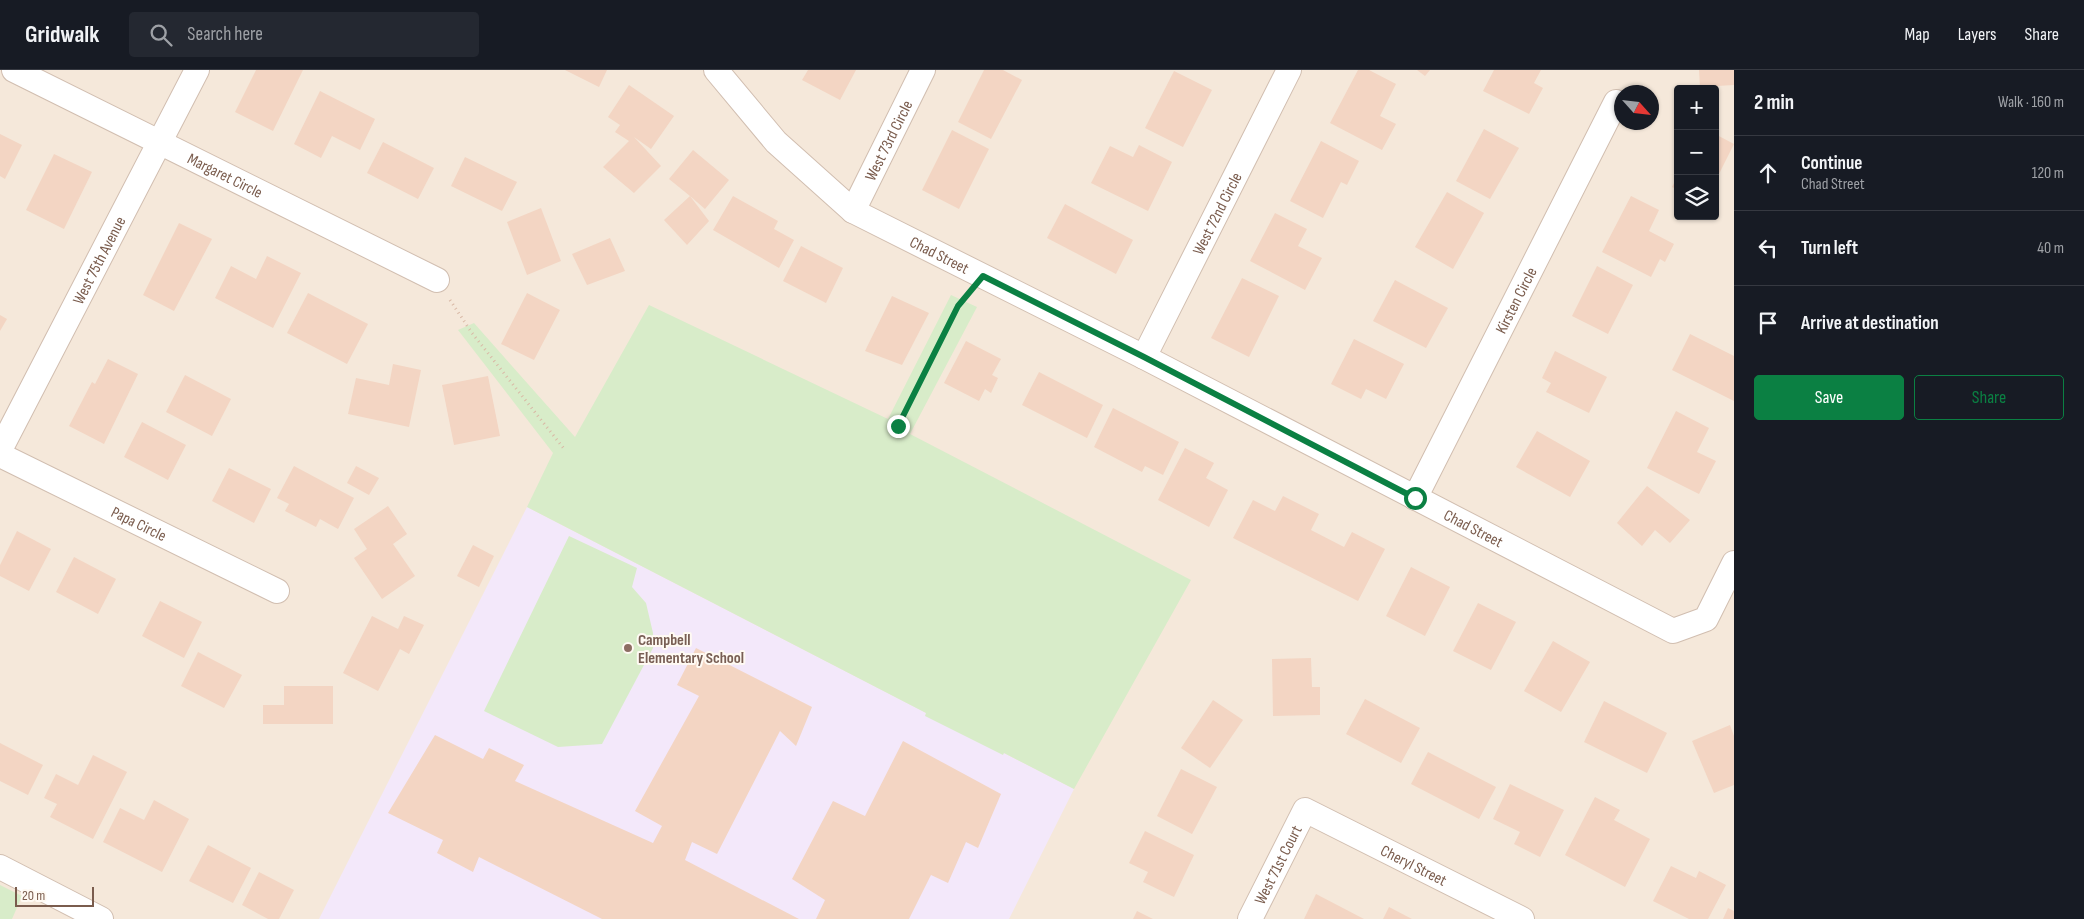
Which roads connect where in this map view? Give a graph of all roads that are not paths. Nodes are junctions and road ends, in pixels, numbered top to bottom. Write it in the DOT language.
graph roads {
  1 [pos="14,70"];
  2 [pos="196,70"];
  3 [pos="716,70"];
  4 [pos="923,70"];
  5 [pos="1289,70"];
  6 [pos="1614,106"];
  7 [pos="160,143"];
  8 [pos="853,211"];
  9 [pos="437,280"];
  10 [pos="1144,357"];
  11 [pos="0,450"];
  12 [pos="0,455"];
  13 [pos="1415,498"];
  14 [pos="1734,563"];
  15 [pos="277,591"];
  16 [pos="1305,810"];
  17 [pos="0,867"];
  18 [pos="101,919"];
  19 [pos="1250,919"];
  20 [pos="1522,919"];
  1 -- 7 [label="street, Margaret Circle"];
  2 -- 7 [label="street, West 75th Avenue"];
  3 -- 8 [label="street, Chad Street"];
  4 -- 8 [label="street, West 73rd Circle"];
  5 -- 10 [label="street, West 72nd Circle"];
  6 -- 13 [label="street, Kirsten Circle"];
  7 -- 9 [label="street, Margaret Circle"];
  7 -- 11 [label="street, West 75th Avenue"];
  8 -- 10 [label="street, Chad Street"];
  10 -- 13 [label="street, Chad Street"];
  12 -- 15 [label="street, Papa Circle"];
  13 -- 14 [label="street, Chad Street"];
  16 -- 19 [label="street, West 71st Court"];
  16 -- 20 [label="street, Cheryl Street"];
  17 -- 18 [label="street"];
}
